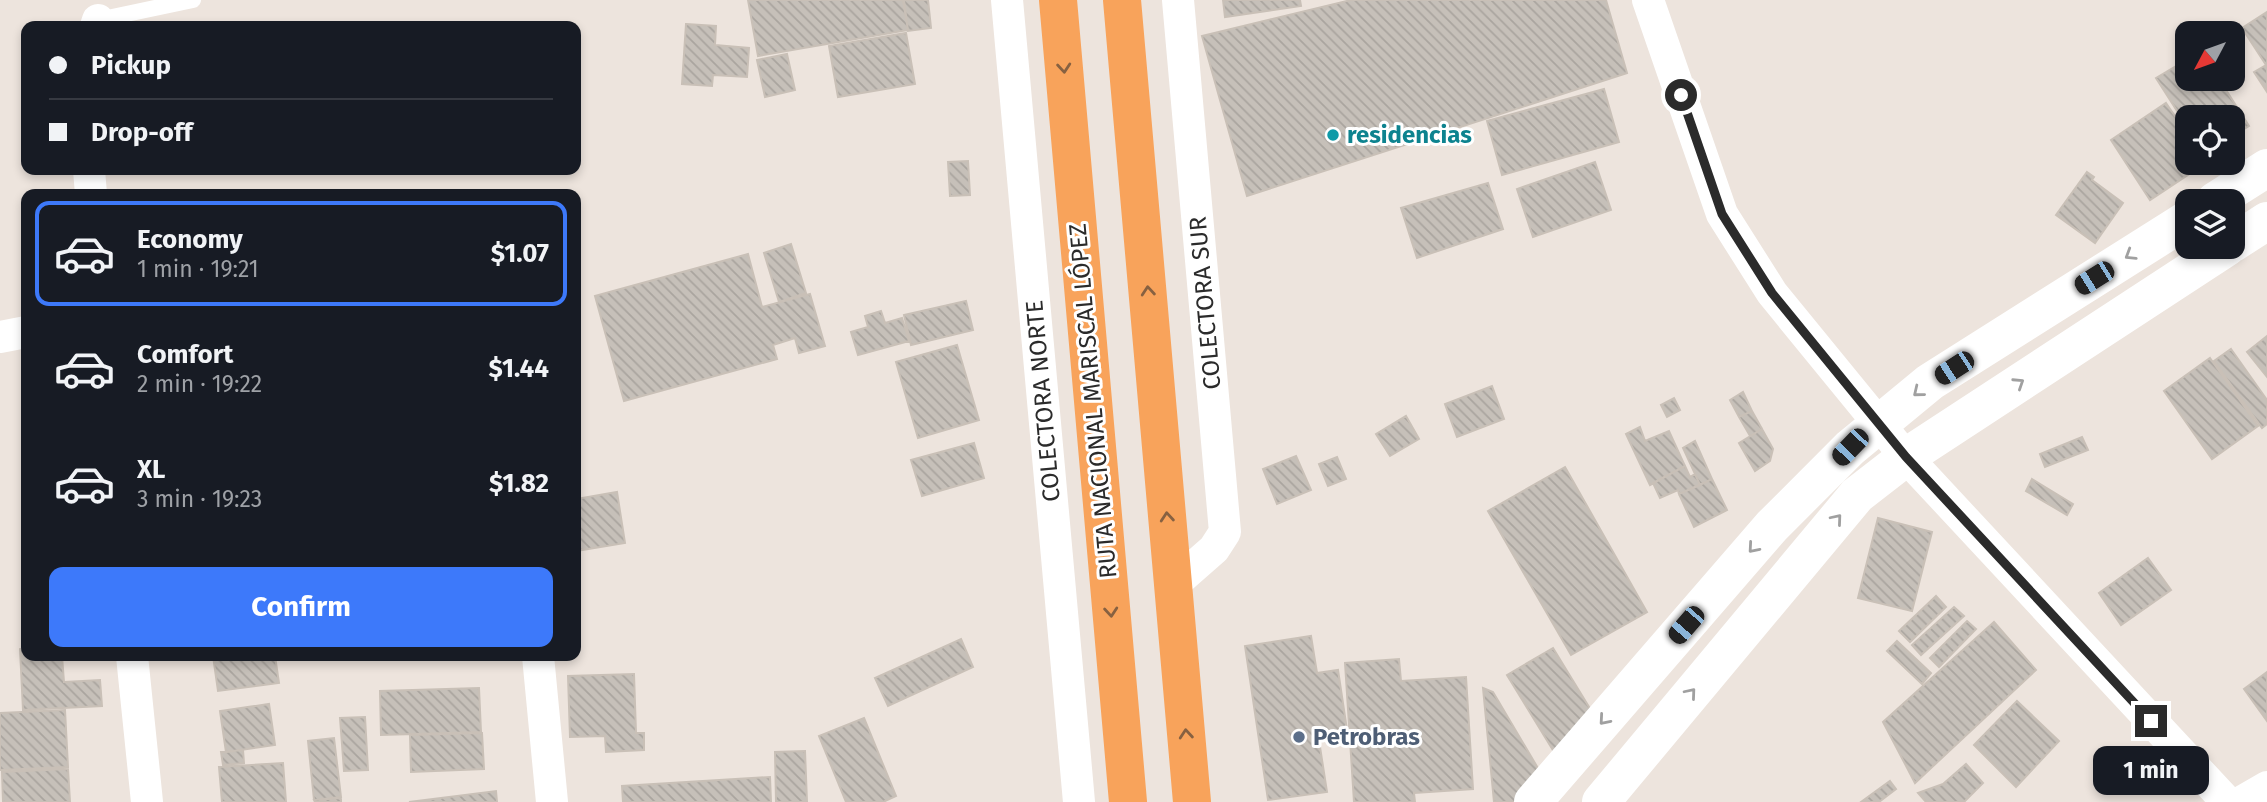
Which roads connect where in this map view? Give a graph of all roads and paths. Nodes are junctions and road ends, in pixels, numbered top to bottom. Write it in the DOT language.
graph roads {
  1 [pos="193,0"];
  2 [pos="1007,0"];
  3 [pos="1058,0"];
  4 [pos="1122,0"];
  5 [pos="1178,0"];
  6 [pos="1648,0"];
  7 [pos="105,21"];
  8 [pos="2267,168"];
  9 [pos="2234,189"];
  10 [pos="2267,221"];
  11 [pos="2175,227"];
  12 [pos="2245,235"];
  13 [pos="2209,259"];
  14 [pos="21,333"];
  15 [pos="0,337"];
  16 [pos="1880,424"];
  17 [pos="1906,457"];
  18 [pos="1173,585"];
  19 [pos="133,661"];
  20 [pos="538,661"];
  21 [pos="2267,787"];
  22 [pos="147,802"];
  23 [pos="552,802"];
  24 [pos="1079,802"];
  25 [pos="1128,802"];
  26 [pos="1192,802"];
  27 [pos="1533,802"];
  28 [pos="1601,802"];
  29 [pos="2227,802"];
  30 [pos="2241,802"];
  1 -- 7 [label="lane"];
  2 -- 24 [label="street, COLECTORA NORTE"];
  3 -- 25 [label="highway, RUTA NACIONAL MARISCAL LÓPEZ, one-way"];
  18 -- 4 [label="highway, one-way"];
  5 -- 18 [label="street, COLECTORA SUR"];
  6 -- 16 [label="street"];
  8 -- 9 [label="main road"];
  10 -- 12 [label="main road"];
  11 -- 16 [label="main road, one-way"];
  17 -- 13 [label="main road, one-way"];
  14 -- 15 [label="street"];
  16 -- 17 [label="street"];
  16 -- 27 [label="main road, one-way"];
  28 -- 17 [label="main road, one-way"];
  17 -- 29 [label="street"];
  26 -- 18 [label="highway, one-way"];
  19 -- 22 [label="street"];
  20 -- 23 [label="street"];
  21 -- 30 [label="street"];
}
